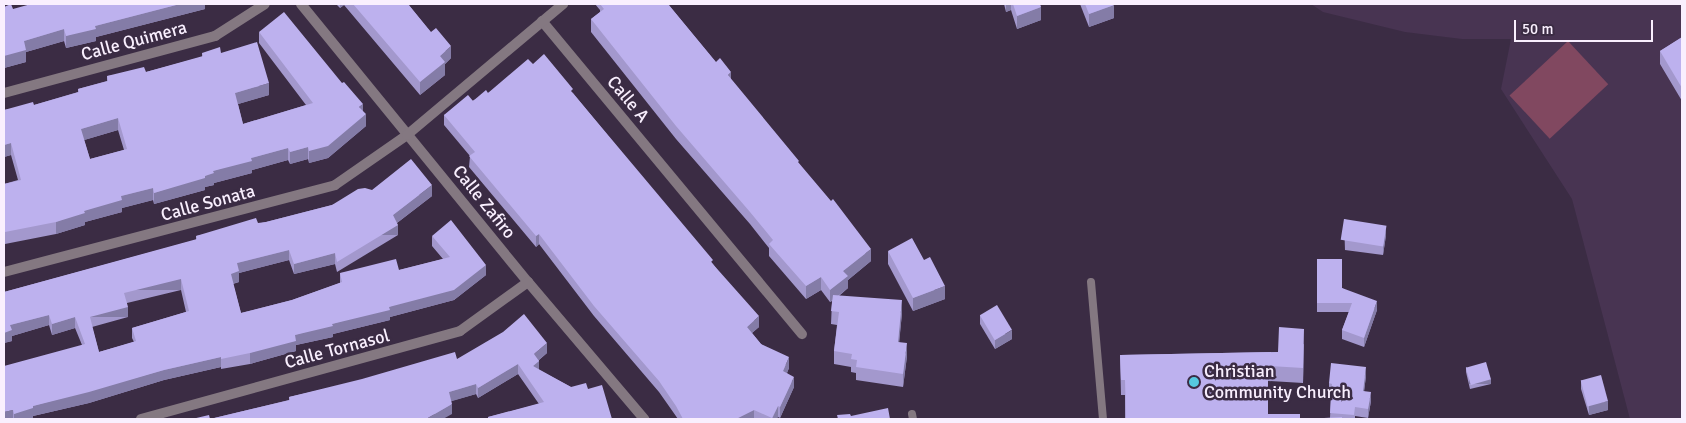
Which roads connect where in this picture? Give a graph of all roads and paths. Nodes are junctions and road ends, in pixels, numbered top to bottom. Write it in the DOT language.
graph roads {
  1 [pos="265,4"];
  2 [pos="301,4"];
  3 [pos="563,4"];
  4 [pos="542,21"];
  5 [pos="4,93"];
  6 [pos="408,135"];
  7 [pos="4,272"];
  8 [pos="528,282"];
  9 [pos="1091,282"];
  10 [pos="802,334"];
  11 [pos="142,419"];
  12 [pos="644,419"];
  13 [pos="1103,419"];
  1 -- 5 [label="street, Calle Quimera"];
  2 -- 6 [label="street, Calle Zafiro"];
  3 -- 4 [label="street"];
  4 -- 6 [label="street"];
  4 -- 10 [label="street, Calle A"];
  6 -- 7 [label="street, Calle Sonata"];
  6 -- 8 [label="street, Calle Zafiro"];
  8 -- 11 [label="street, Calle Tornasol"];
  8 -- 12 [label="street, Calle Zafiro"];
  9 -- 13 [label="lane"];
}
